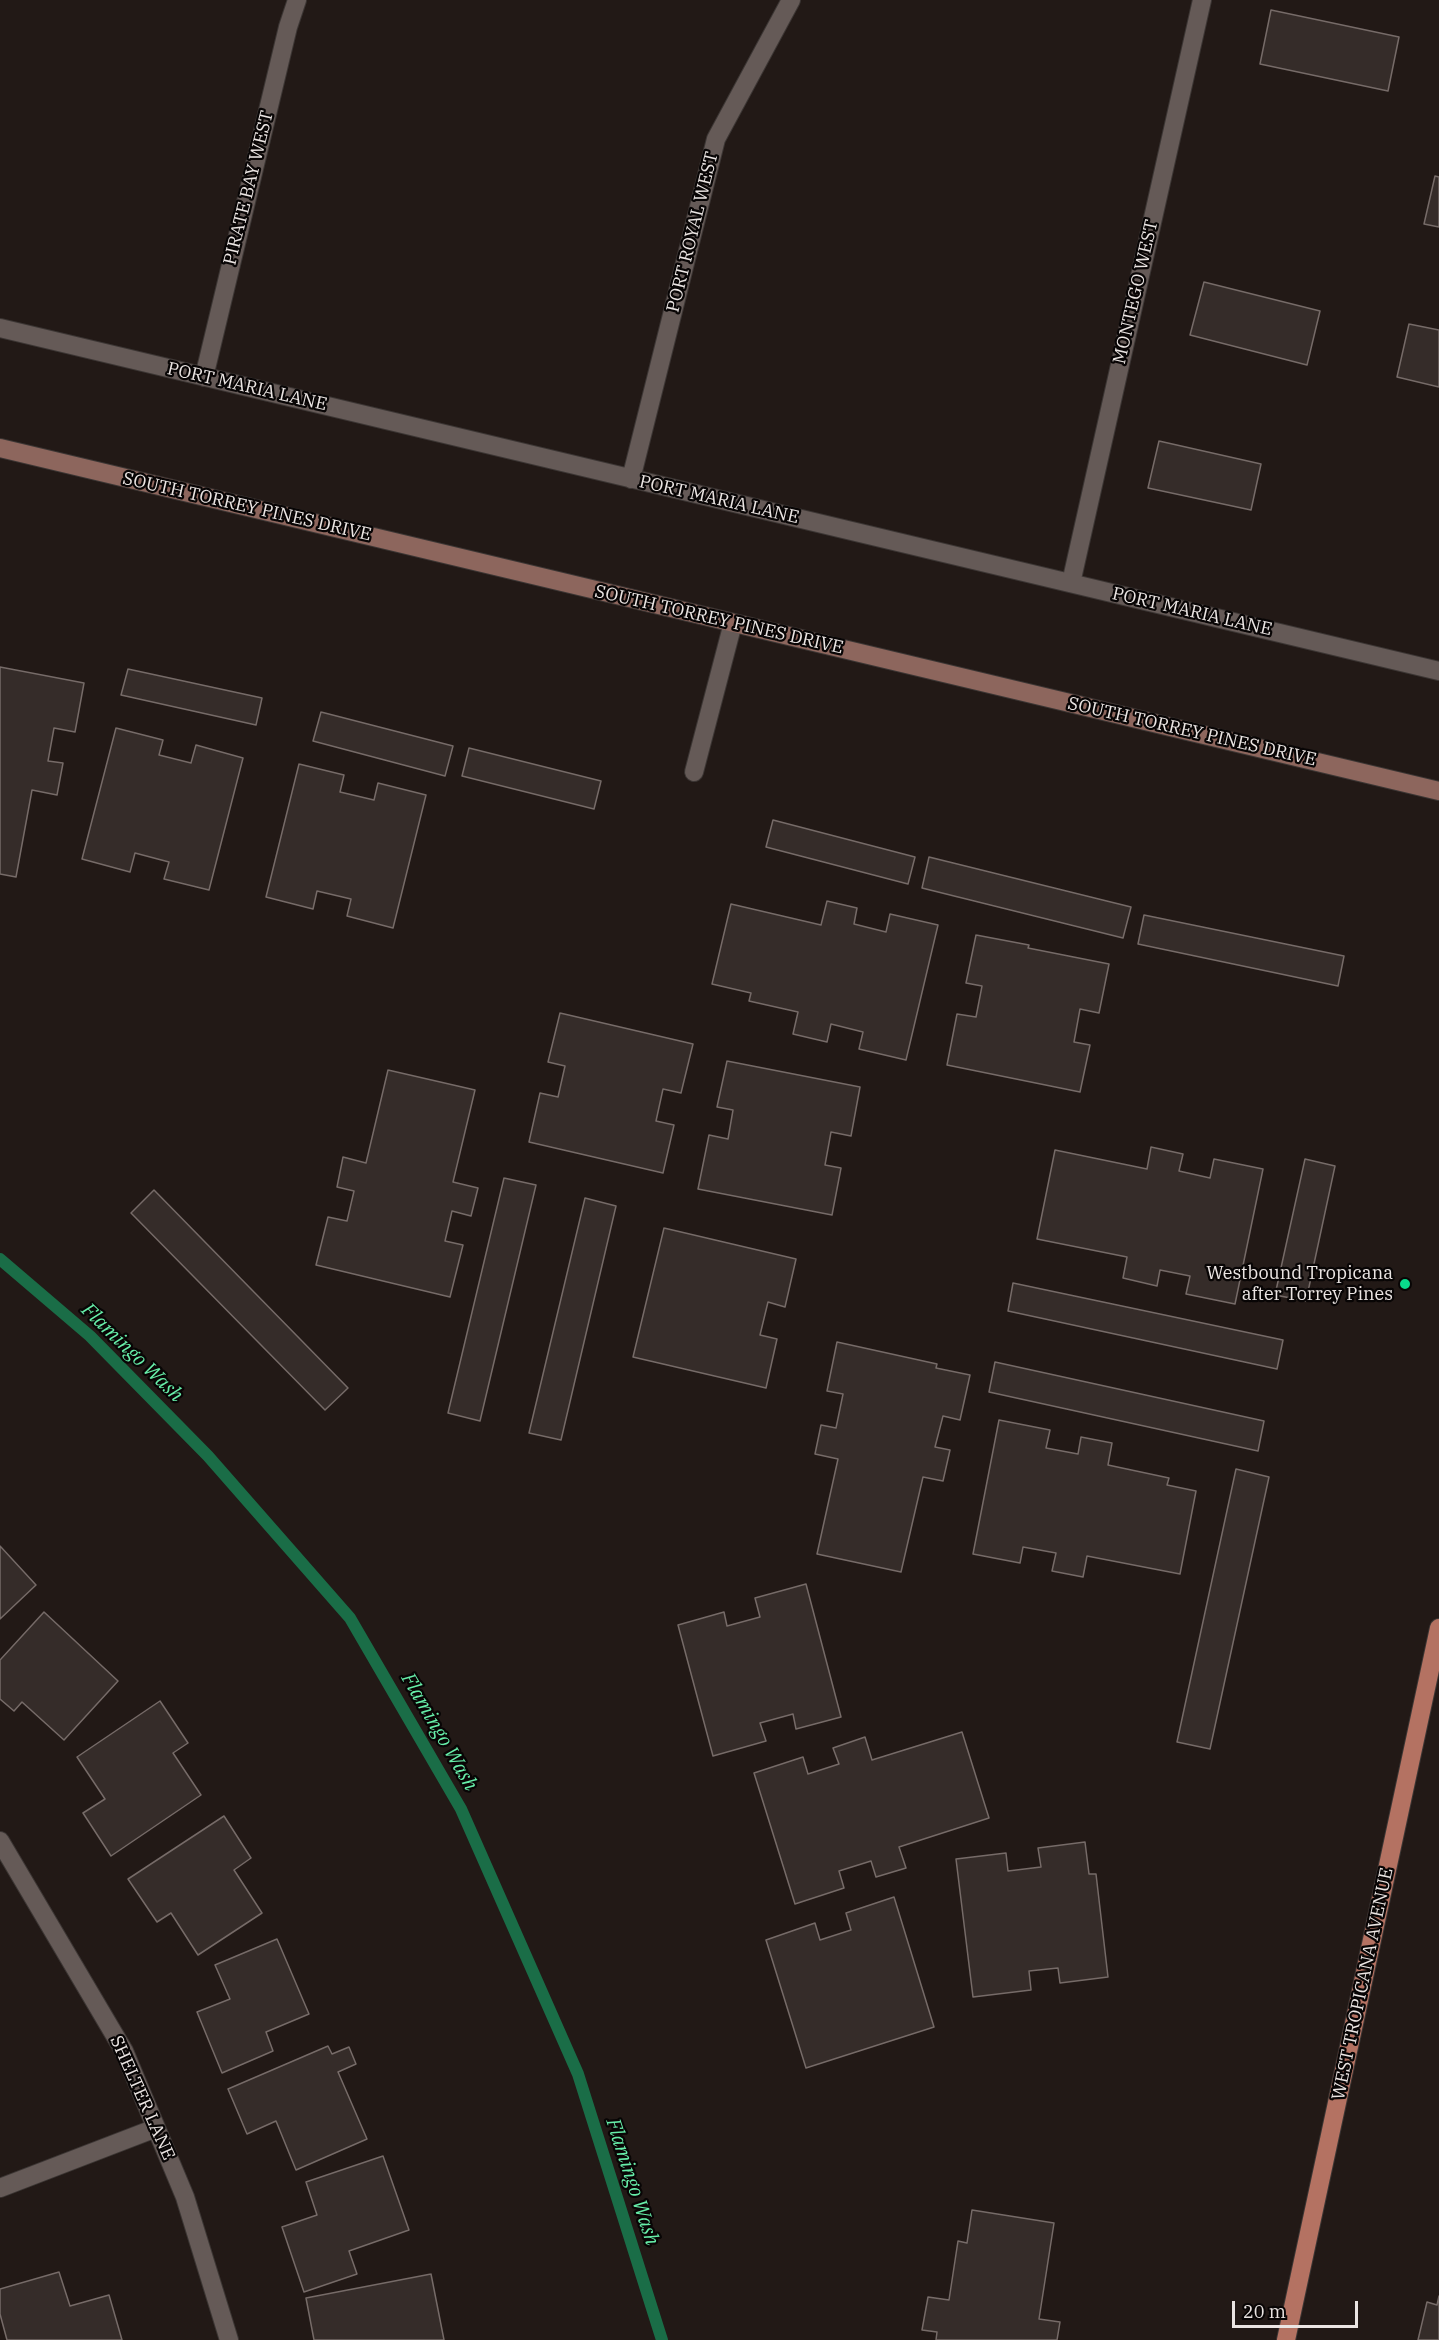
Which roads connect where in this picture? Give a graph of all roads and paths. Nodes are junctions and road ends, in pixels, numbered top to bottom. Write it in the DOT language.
graph roads {
  1 [pos="297,0"];
  2 [pos="790,0"];
  3 [pos="1202,0"];
  4 [pos="0,328"];
  5 [pos="204,377"];
  6 [pos="0,448"];
  7 [pos="631,479"];
  8 [pos="1071,583"];
  9 [pos="733,623"];
  10 [pos="1439,671"];
  11 [pos="694,772"];
  12 [pos="1439,791"];
  13 [pos="1439,1628"];
  14 [pos="0,1841"];
  15 [pos="156,2128"];
  16 [pos="0,2188"];
  17 [pos="230,2340"];
  18 [pos="1286,2340"];
  1 -- 5 [label="street, PIRATE BAY WEST"];
  2 -- 7 [label="street, PORT ROYAL WEST"];
  3 -- 8 [label="street, MONTEGO WEST"];
  4 -- 5 [label="street, PORT MARIA LANE"];
  5 -- 7 [label="street, PORT MARIA LANE"];
  6 -- 9 [label="main road, SOUTH TORREY PINES DRIVE"];
  7 -- 8 [label="street, PORT MARIA LANE"];
  8 -- 10 [label="street, PORT MARIA LANE"];
  9 -- 11 [label="street"];
  9 -- 12 [label="main road, SOUTH TORREY PINES DRIVE"];
  13 -- 18 [label="main road, WEST TROPICANA AVENUE"];
  14 -- 15 [label="street, SHELTER LANE"];
  15 -- 16 [label="street"];
  15 -- 17 [label="street, SHELTER LANE"];
}
